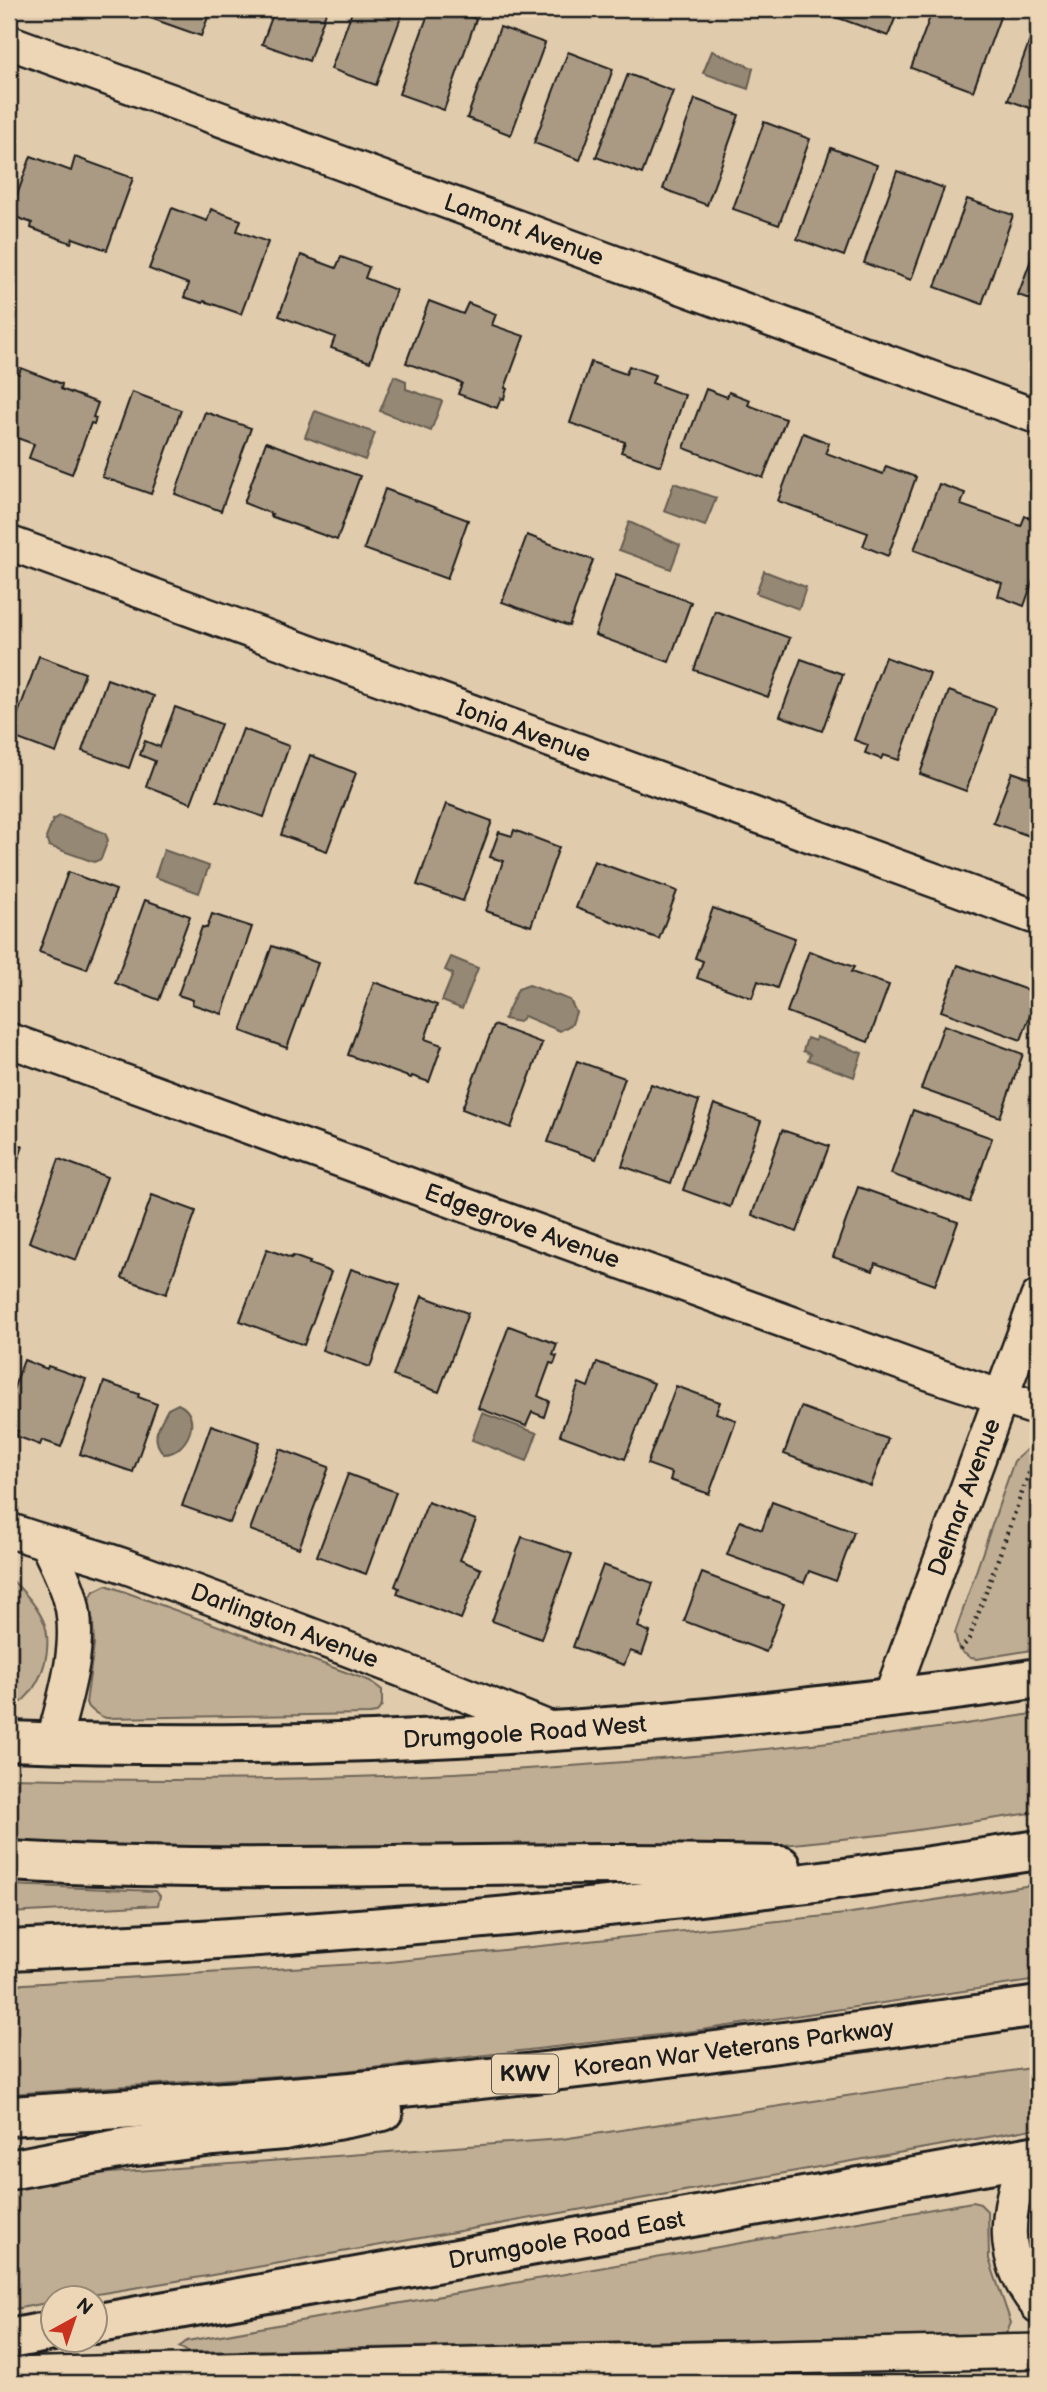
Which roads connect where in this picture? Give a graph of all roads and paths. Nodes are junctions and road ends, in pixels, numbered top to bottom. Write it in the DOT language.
graph roads {
  1 [pos="9,41"];
  2 [pos="1038,417"];
  3 [pos="9,543"];
  4 [pos="1038,918"];
  5 [pos="9,1040"];
  6 [pos="1038,1297"];
  7 [pos="1002,1397"];
  8 [pos="1038,1409"];
  9 [pos="1036,1454"];
  10 [pos="9,1530"];
  11 [pos="47,1544"];
  12 [pos="959,1650"];
  13 [pos="1038,1678"];
  14 [pos="890,1698"];
  15 [pos="556,1731"];
  16 [pos="9,1741"];
  17 [pos="52,1743"];
  18 [pos="1038,1850"];
  19 [pos="9,1861"];
  20 [pos="919,1868"];
  21 [pos="9,1950"];
  22 [pos="1038,2006"];
  23 [pos="622,2063"];
  24 [pos="9,2116"];
  25 [pos="1032,2156"];
  26 [pos="9,2170"];
  27 [pos="1038,2306"];
  28 [pos="108,2321"];
  29 [pos="38,2334"];
  30 [pos="9,2339"];
  31 [pos="1038,2351"];
  32 [pos="9,2375"];
  1 -- 2 [label="street, Lamont Avenue"];
  3 -- 4 [label="street, Ionia Avenue"];
  5 -- 7 [label="street, Edgegrove Avenue"];
  6 -- 7 [label="street, Delmar Avenue"];
  7 -- 8 [label="street, Edgegrove Avenue"];
  7 -- 14 [label="street, Delmar Avenue"];
  9 -- 12 [label="path"];
  10 -- 11 [label="street, Darlington Avenue"];
  11 -- 15 [label="street, Darlington Avenue"];
  11 -- 17 [label="street"];
  13 -- 14 [label="main road, Drumgoole Road West"];
  14 -- 15 [label="main road, Drumgoole Road West"];
  15 -- 17 [label="main road, Drumgoole Road West"];
  16 -- 17 [label="main road, Drumgoole Road West"];
  18 -- 20 [label="main road"];
  19 -- 20 [label="main road"];
  20 -- 21 [label="main road"];
  22 -- 23 [label="main road, Korean War Veterans Parkway / KWV"];
  23 -- 24 [label="main road, Korean War Veterans Parkway / KWV"];
  23 -- 26 [label="main road"];
  25 -- 27 [label="street"];
  25 -- 28 [label="main road, Drumgoole Road East"];
  29 -- 30 [label="main road"];
  31 -- 32 [label="street"];
}
